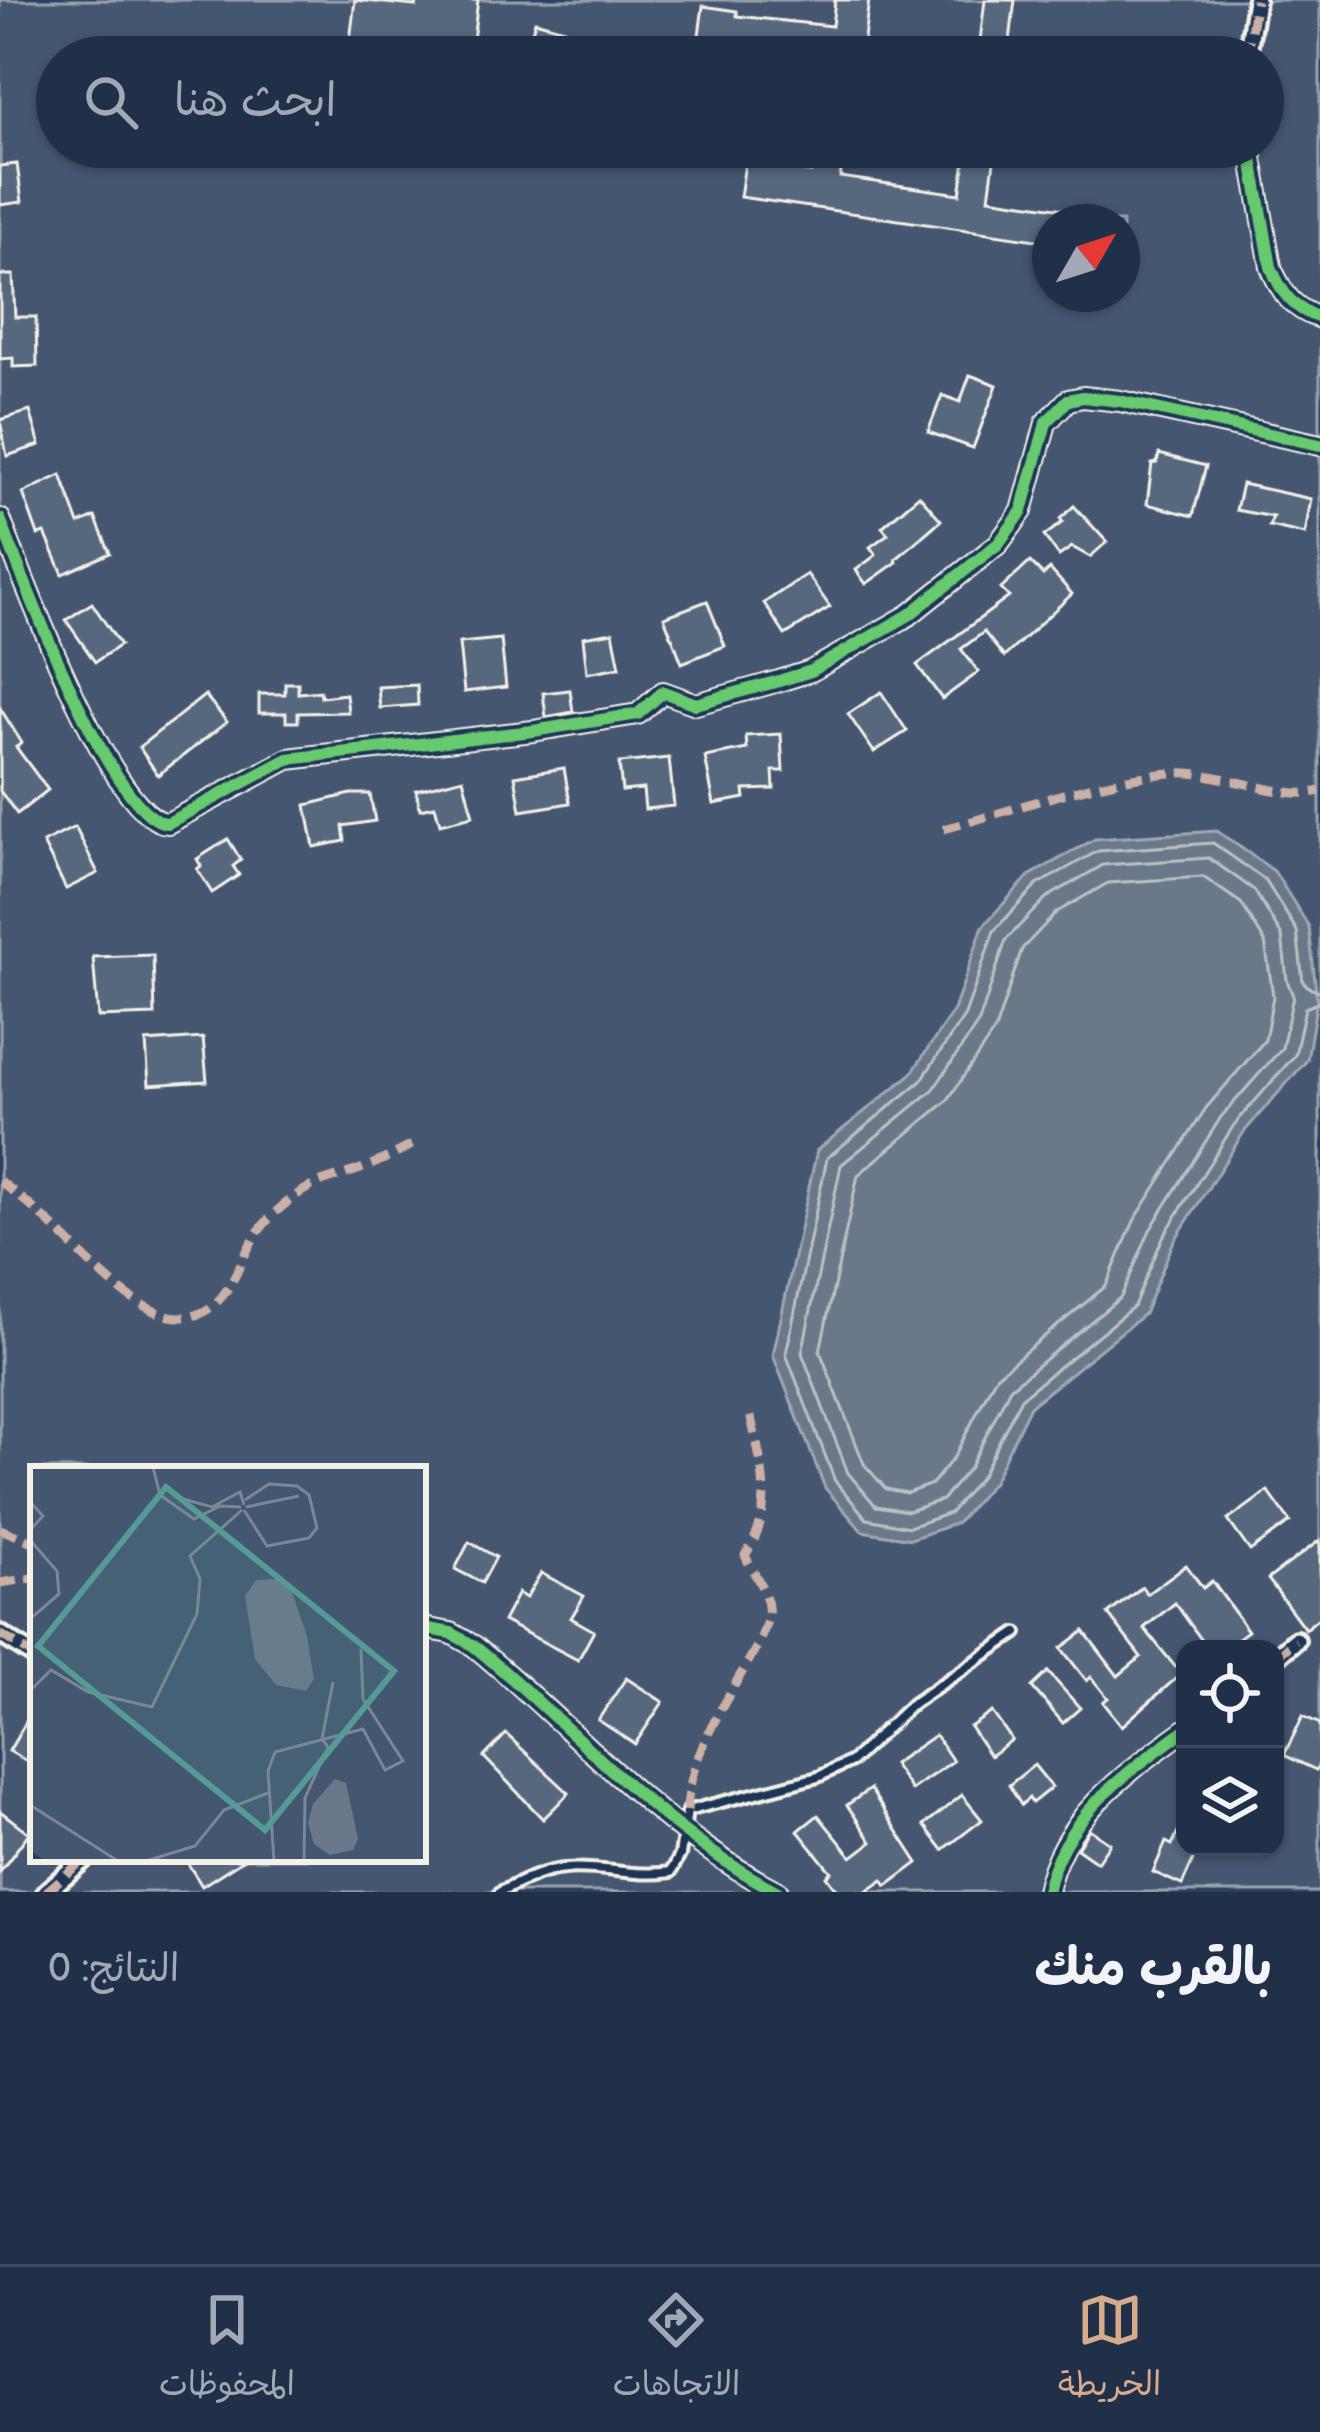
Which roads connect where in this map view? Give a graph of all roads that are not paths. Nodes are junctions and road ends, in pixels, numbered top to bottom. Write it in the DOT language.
graph roads {
  1 [pos="1256,0"];
  2 [pos="1250,36"];
  3 [pos="1254,168"];
  4 [pos="1320,318"];
  5 [pos="1320,446"];
  6 [pos="0,519"];
  7 [pos="426,1629"];
  8 [pos="1017,1633"];
  9 [pos="0,1634"];
  10 [pos="1296,1640"];
  11 [pos="1284,1650"];
  12 [pos="30,1653"];
  13 [pos="1176,1736"];
  14 [pos="682,1827"];
  15 [pos="81,1862"];
  16 [pos="46,1892"];
  17 [pos="500,1892"];
  18 [pos="778,1892"];
  19 [pos="1047,1892"];
  1 -- 2 [label="street"];
  3 -- 4 [label="street"];
  5 -- 6 [label="street"];
  7 -- 14 [label="street"];
  8 -- 14 [label="lane"];
  9 -- 12 [label="street"];
  10 -- 11 [label="street"];
  13 -- 19 [label="street"];
  14 -- 17 [label="lane"];
  14 -- 18 [label="street"];
  15 -- 16 [label="street"];
}
